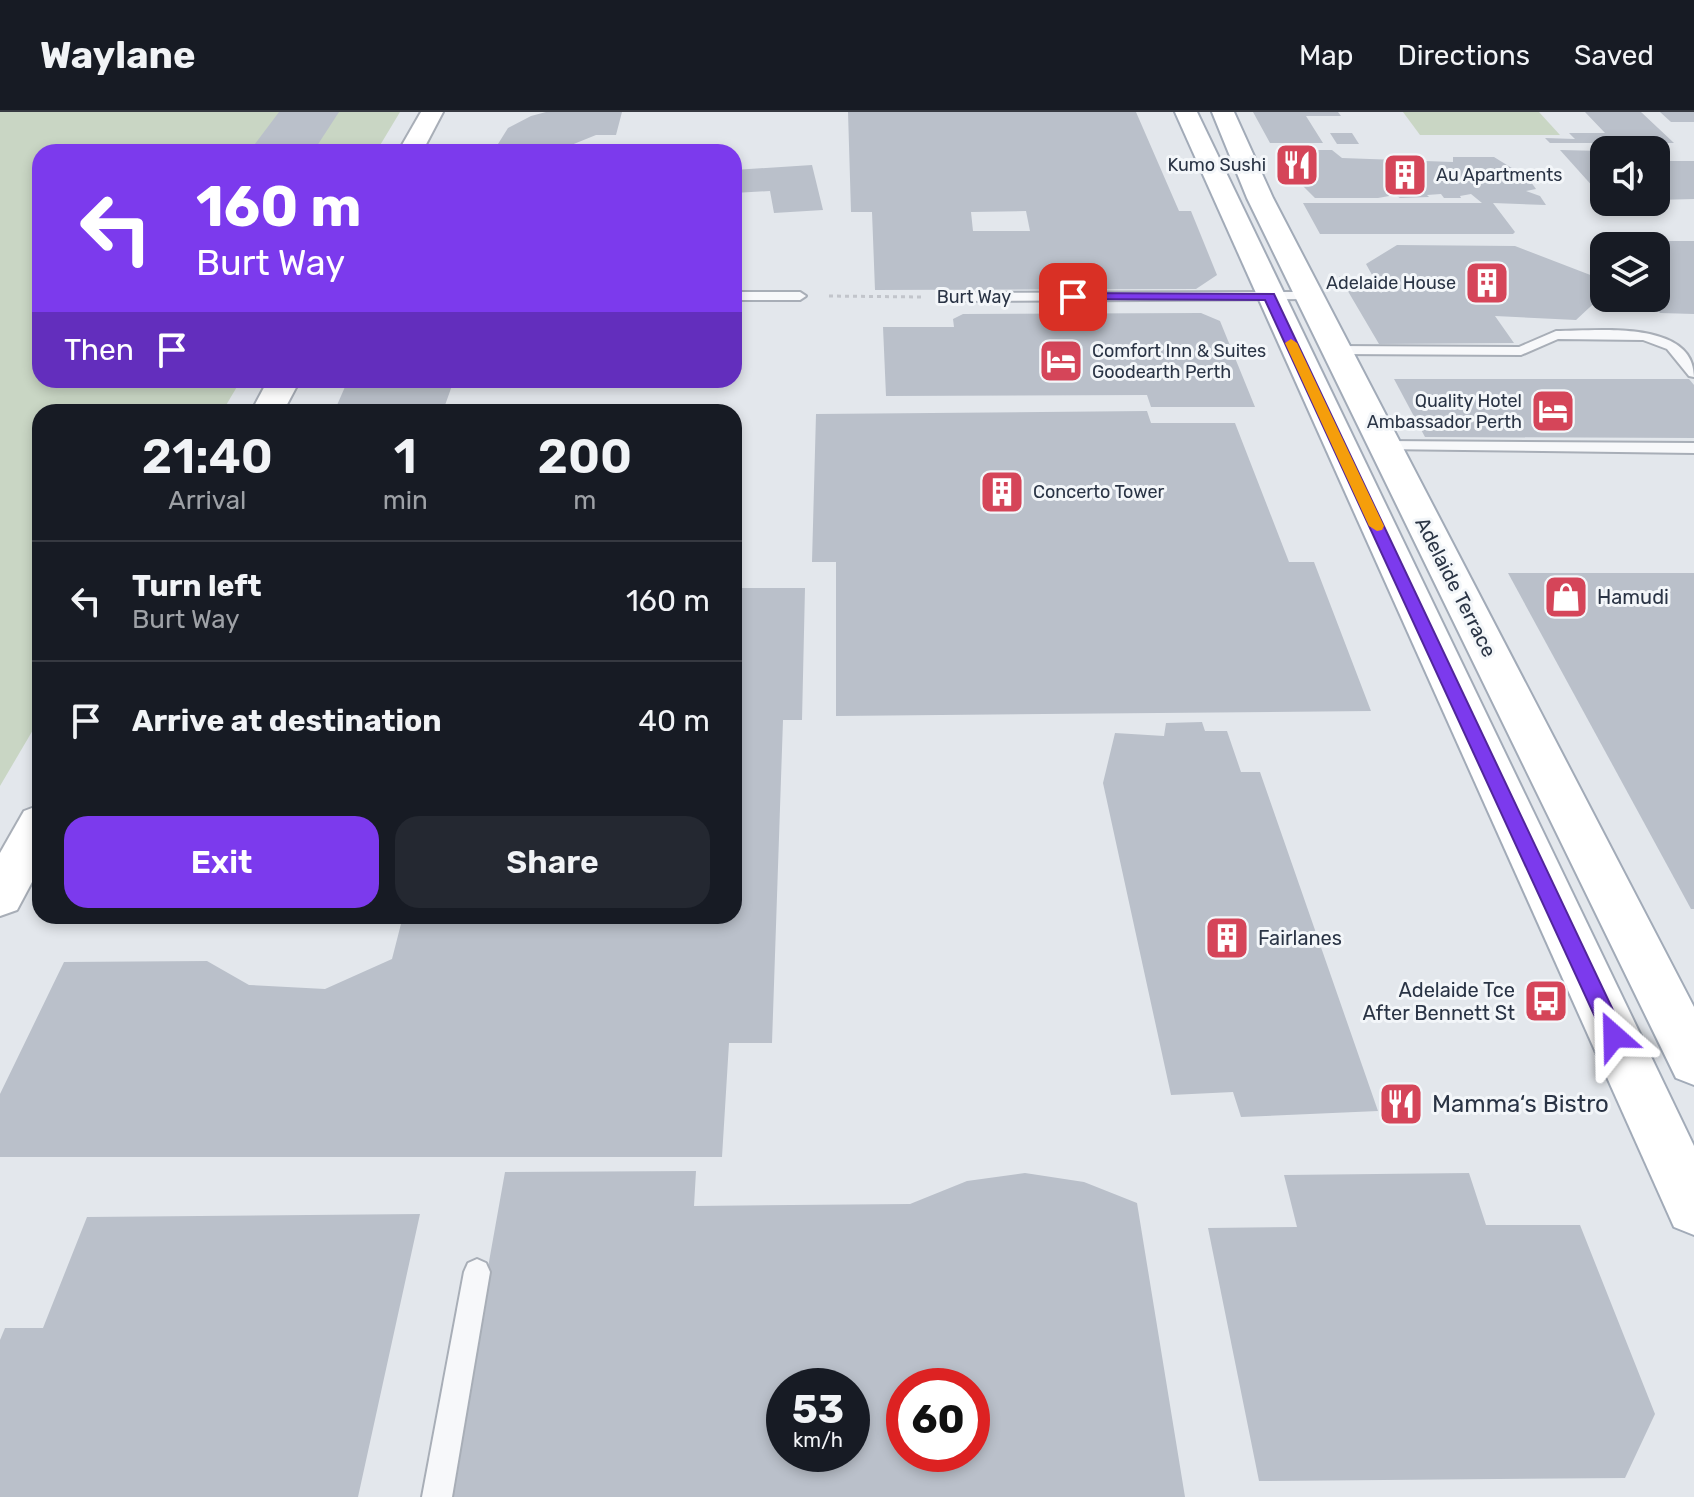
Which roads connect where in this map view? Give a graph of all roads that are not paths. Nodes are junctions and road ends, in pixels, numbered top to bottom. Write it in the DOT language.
graph roads {
  1 [pos="432,112"];
  2 [pos="1186,112"];
  3 [pos="1223,112"];
  4 [pos="414,144"];
  5 [pos="742,296"];
  6 [pos="800,296"];
  7 [pos="1290,296"];
  8 [pos="951,297"];
  9 [pos="1337,350"];
  10 [pos="1694,373"];
  11 [pos="1385,446"];
  12 [pos="1694,448"];
  13 [pos="32,838"];
  14 [pos="0,896"];
  15 [pos="1694,1060"];
  16 [pos="1694,1207"];
  17 [pos="477,1272"];
  18 [pos="437,1497"];
  1 -- 4 [label="main road"];
  2 -- 7 [label="main road, Adelaide Terrace"];
  3 -- 7 [label="main road, Adelaide Terrace"];
  5 -- 6 [label="lane"];
  7 -- 8 [label="lane, Burt Way"];
  7 -- 9 [label="main road, Adelaide Terrace"];
  7 -- 16 [label="main road, Adelaide Terrace"];
  9 -- 10 [label="lane"];
  9 -- 11 [label="main road, Adelaide Terrace"];
  11 -- 12 [label="lane"];
  11 -- 15 [label="main road, Adelaide Terrace"];
  13 -- 14 [label="main road"];
  17 -- 18 [label="lane"];
}
